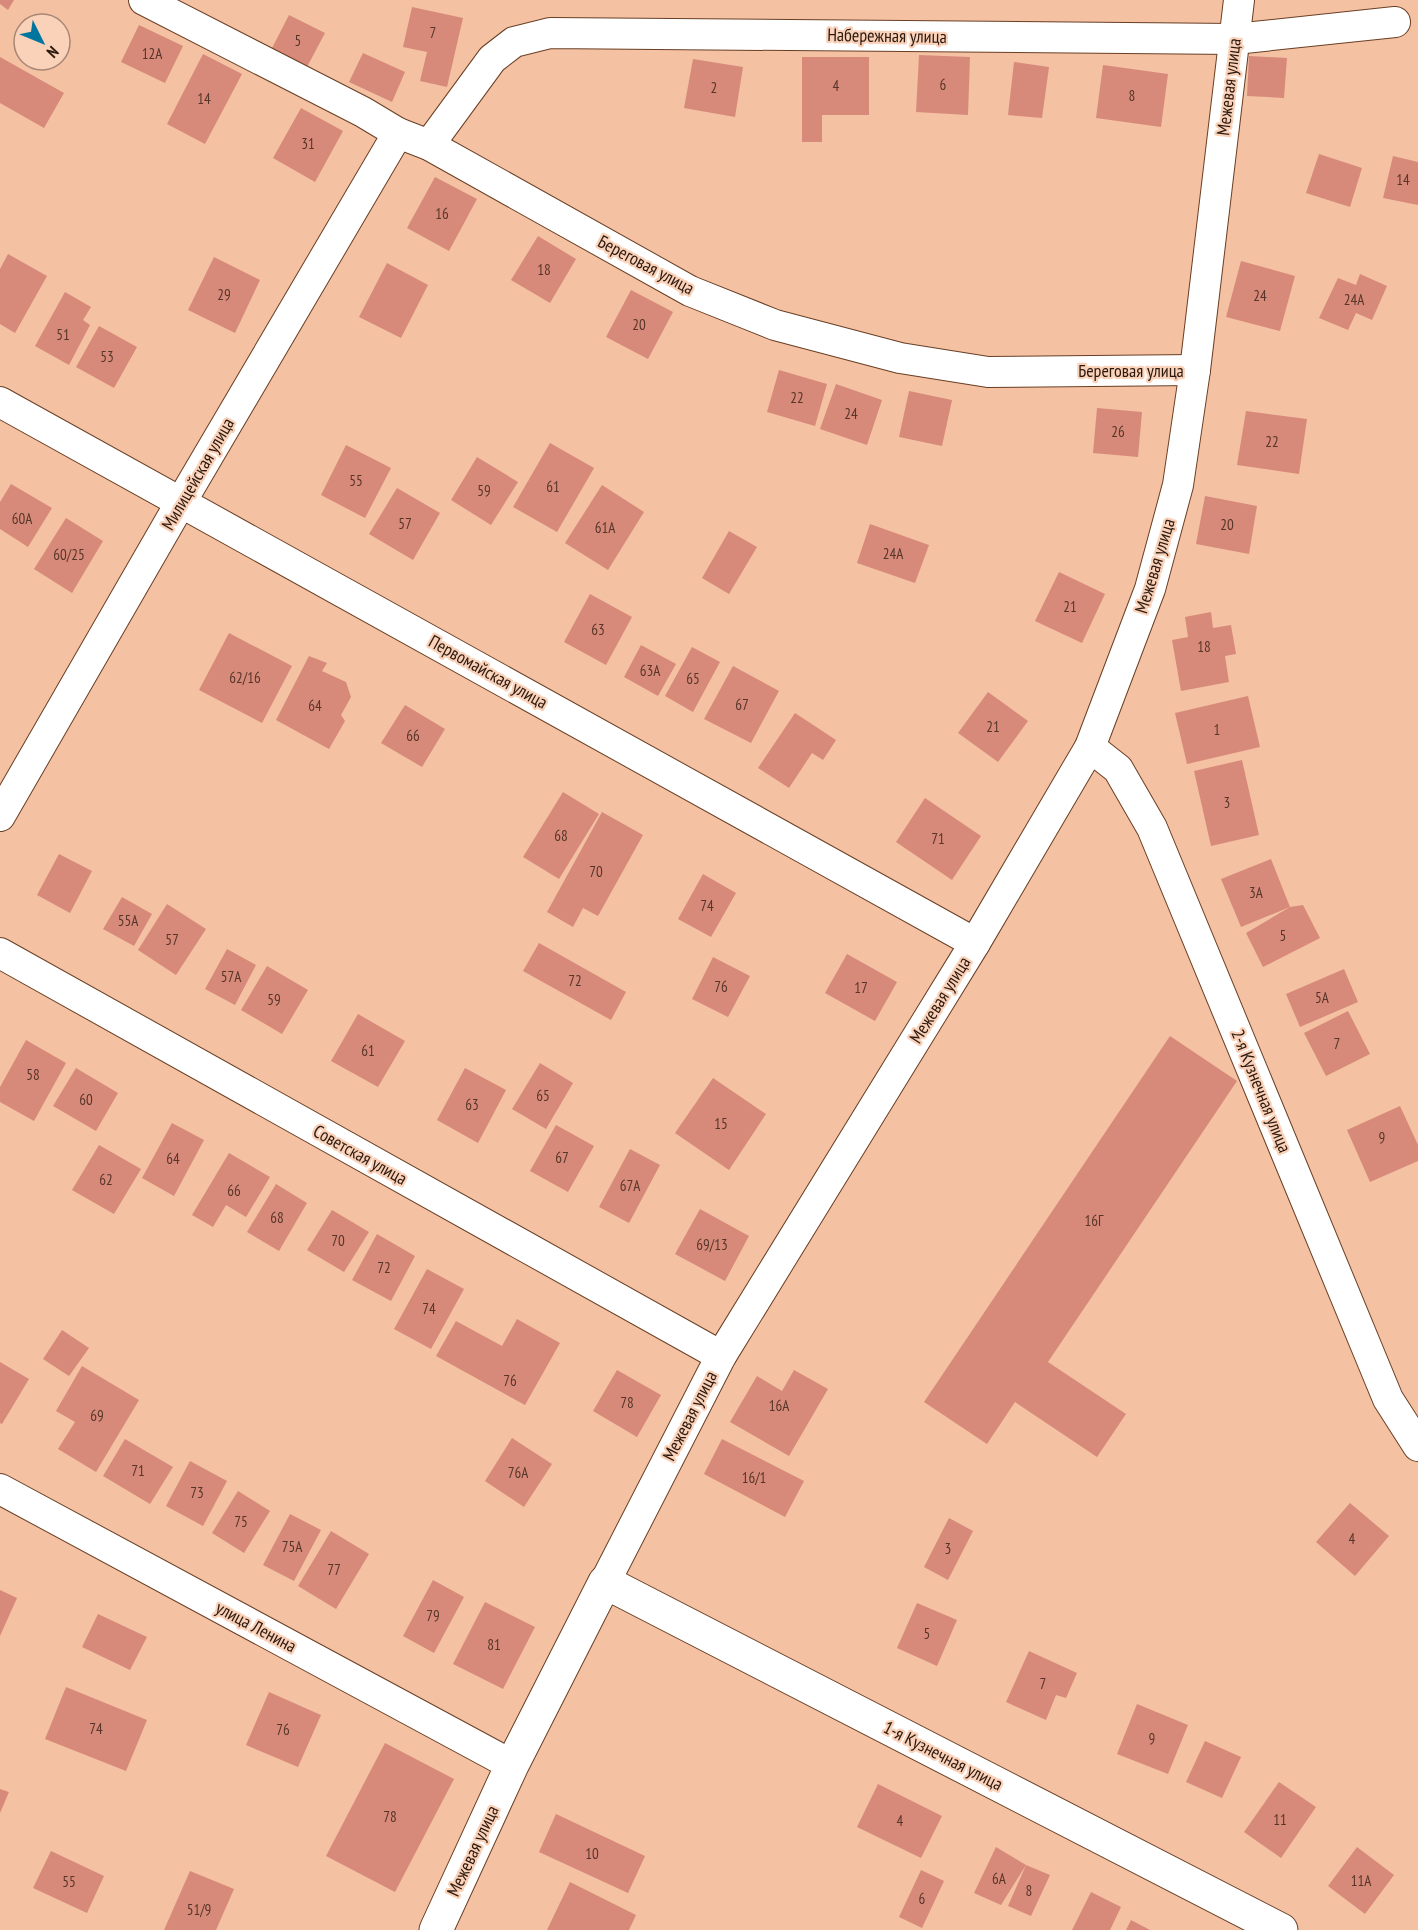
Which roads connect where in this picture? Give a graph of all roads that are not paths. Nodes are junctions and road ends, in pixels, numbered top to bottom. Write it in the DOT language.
graph roads {
  1 [pos="144,0"];
  2 [pos="1239,0"];
  3 [pos="1395,22"];
  4 [pos="1235,39"];
  5 [pos="398,133"];
  6 [pos="429,146"];
  7 [pos="1196,370"];
  8 [pos="0,402"];
  9 [pos="181,502"];
  10 [pos="1090,747"];
  11 [pos="0,816"];
  12 [pos="975,943"];
  13 [pos="0,953"];
  14 [pos="721,1356"];
  15 [pos="1418,1446"];
  16 [pos="0,1489"];
  17 [pos="605,1582"];
  18 [pos="512,1765"];
  19 [pos="436,1930"];
  20 [pos="1281,1930"];
  1 -- 5 [label="street, Береговая улица"];
  2 -- 4 [label="street, Межевая улица"];
  3 -- 4 [label="street, Набережная улица"];
  4 -- 6 [label="street, Набережная улица"];
  4 -- 7 [label="street, Межевая улица"];
  5 -- 6 [label="street, Береговая улица"];
  5 -- 9 [label="street, Милицейская улица"];
  6 -- 7 [label="street, Береговая улица"];
  7 -- 10 [label="street, Межевая улица"];
  8 -- 9 [label="street, Первомайская улица"];
  9 -- 11 [label="street, Милицейская улица"];
  9 -- 12 [label="street, Первомайская улица"];
  10 -- 12 [label="street, Межевая улица"];
  10 -- 15 [label="street, 2-я Кузнечная улица"];
  12 -- 14 [label="street, Межевая улица"];
  13 -- 14 [label="street, Советская улица"];
  14 -- 17 [label="street, Межевая улица"];
  16 -- 18 [label="street, улица Ленина"];
  17 -- 18 [label="street, Межевая улица"];
  17 -- 20 [label="street, 1-я Кузнечная улица"];
  18 -- 19 [label="street, Межевая улица"];
}
